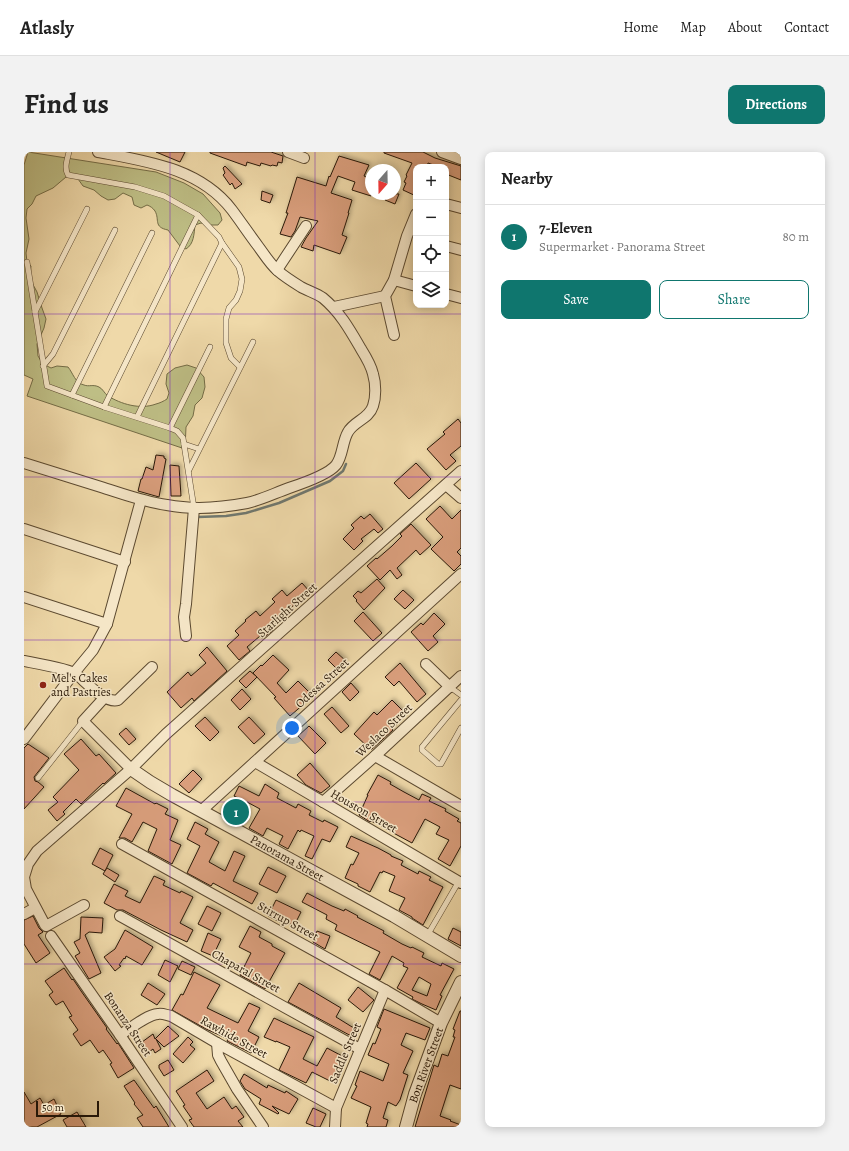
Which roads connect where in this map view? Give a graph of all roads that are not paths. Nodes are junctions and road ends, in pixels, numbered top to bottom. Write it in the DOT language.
graph roads {
  1 [pos="69,152"];
  2 [pos="98,152"];
  3 [pos="288,152"];
  4 [pos="442,152"];
  5 [pos="304,158"];
  6 [pos="461,159"];
  7 [pos="449,205"];
  8 [pos="461,208"];
  9 [pos="86,209"];
  10 [pos="198,215"];
  11 [pos="306,226"];
  12 [pos="115,230"];
  13 [pos="152,233"];
  14 [pos="412,237"];
  15 [pos="222,243"];
  16 [pos="449,247"];
  17 [pos="461,250"];
  18 [pos="27,262"];
  19 [pos="277,270"];
  20 [pos="394,280"];
  21 [pos="413,285"];
  22 [pos="449,295"];
  23 [pos="385,296"];
  24 [pos="461,298"];
  25 [pos="334,307"];
  26 [pos="35,313"];
  27 [pos="394,335"];
  28 [pos="253,342"];
  29 [pos="210,347"];
  30 [pos="43,366"];
  31 [pos="240,367"];
  32 [pos="72,395"];
  33 [pos="104,407"];
  34 [pos="137,417"];
  35 [pos="170,428"];
  36 [pos="184,444"];
  37 [pos="199,449"];
  38 [pos="24,463"];
  39 [pos="188,471"];
  40 [pos="461,471"];
  41 [pos="446,485"];
  42 [pos="461,498"];
  43 [pos="141,500"];
  44 [pos="194,508"];
  45 [pos="24,529"];
  46 [pos="125,562"];
  47 [pos="461,574"];
  48 [pos="24,597"];
  49 [pos="108,624"];
  50 [pos="186,636"];
  51 [pos="24,661"];
  52 [pos="426,664"];
  53 [pos="152,667"];
  54 [pos="74,673"];
  55 [pos="461,676"];
  56 [pos="450,687"];
  57 [pos="461,695"];
  58 [pos="104,698"];
  59 [pos="461,700"];
  60 [pos="83,721"];
  61 [pos="461,728"];
  62 [pos="24,739"];
  63 [pos="375,756"];
  64 [pos="255,762"];
  65 [pos="131,769"];
  66 [pos="38,778"];
  67 [pos="323,802"];
  68 [pos="461,806"];
  69 [pos="201,811"];
  70 [pos="122,844"];
  71 [pos="460,882"];
  72 [pos="84,905"];
  73 [pos="35,908"];
  74 [pos="24,914"];
  75 [pos="120,916"];
  76 [pos="51,936"];
  77 [pos="427,936"];
  78 [pos="461,956"];
  79 [pos="461,982"];
  80 [pos="385,990"];
  81 [pos="441,1022"];
  82 [pos="120,1035"];
  83 [pos="217,1043"];
  84 [pos="360,1049"];
  85 [pos="336,1108"];
  86 [pos="182,1127"];
  87 [pos="263,1127"];
  88 [pos="335,1127"];
  89 [pos="406,1127"];
  1 -- 10 [label="lane"];
  2 -- 19 [label="street"];
  3 -- 5 [label="street"];
  4 -- 6 [label="street"];
  7 -- 8 [label="street"];
  9 -- 26 [label="lane"];
  10 -- 15 [label="lane"];
  10 -- 33 [label="lane"];
  11 -- 19 [label="street"];
  12 -- 30 [label="lane"];
  13 -- 32 [label="lane"];
  14 -- 20 [label="street"];
  15 -- 31 [label="lane"];
  15 -- 34 [label="lane"];
  16 -- 17 [label="street"];
  18 -- 26 [label="lane"];
  19 -- 25 [label="street"];
  20 -- 21 [label="street"];
  20 -- 23 [label="street"];
  22 -- 24 [label="street"];
  23 -- 25 [label="street"];
  23 -- 27 [label="street"];
  25 -- 44 [label="street"];
  26 -- 30 [label="lane"];
  28 -- 31 [label="lane"];
  29 -- 35 [label="lane"];
  30 -- 32 [label="lane"];
  31 -- 37 [label="lane"];
  32 -- 33 [label="lane"];
  33 -- 34 [label="lane"];
  34 -- 35 [label="lane"];
  35 -- 36 [label="lane"];
  36 -- 37 [label="lane"];
  36 -- 39 [label="lane"];
  37 -- 39 [label="lane"];
  38 -- 43 [label="street"];
  39 -- 44 [label="lane"];
  40 -- 41 [label="street, Starlight Street"];
  41 -- 42 [label="street"];
  41 -- 65 [label="street, Starlight Street"];
  43 -- 44 [label="street"];
  43 -- 46 [label="street"];
  44 -- 50 [label="street"];
  45 -- 46 [label="street"];
  46 -- 49 [label="street"];
  47 -- 64 [label="street, Odessa Street"];
  48 -- 49 [label="street"];
  49 -- 54 [label="street"];
  51 -- 54 [label="street"];
  52 -- 56 [label="street"];
  53 -- 58 [label="street"];
  54 -- 58 [label="street"];
  54 -- 62 [label="street"];
  55 -- 56 [label="street, Weslaco Street"];
  56 -- 57 [label="lane"];
  56 -- 63 [label="street, Weslaco Street"];
  58 -- 60 [label="street"];
  59 -- 61 [label="lane"];
  60 -- 65 [label="street, Panorama Street"];
  60 -- 66 [label="lane"];
  63 -- 67 [label="street, Weslaco Street"];
  63 -- 68 [label="street"];
  64 -- 67 [label="street, Houston Street"];
  64 -- 69 [label="street, Odessa Street"];
  65 -- 69 [label="street, Panorama Street"];
  65 -- 73 [label="street, Starlight Street"];
  67 -- 71 [label="street, Houston Street"];
  69 -- 77 [label="street, Panorama Street"];
  70 -- 80 [label="street, Stirrup Street"];
  71 -- 77 [label="lane"];
  72 -- 73 [label="street, Starlight Street"];
  73 -- 74 [label="street"];
  75 -- 84 [label="street, Chaparal Street"];
  76 -- 82 [label="street, Bonanza Street"];
  77 -- 78 [label="street, Panorama Street"];
  79 -- 81 [label="street, Bon River Street"];
  80 -- 81 [label="street, Stirrup Street"];
  80 -- 84 [label="street, Saddle Street"];
  81 -- 89 [label="street, Bon River Street"];
  82 -- 83 [label="street, Rawhide Street"];
  82 -- 86 [label="street, Bonanza Street"];
  83 -- 85 [label="street, Rawhide Street"];
  83 -- 87 [label="street"];
  84 -- 85 [label="street, Saddle Street"];
  85 -- 88 [label="street, Saddle Street"];
}
